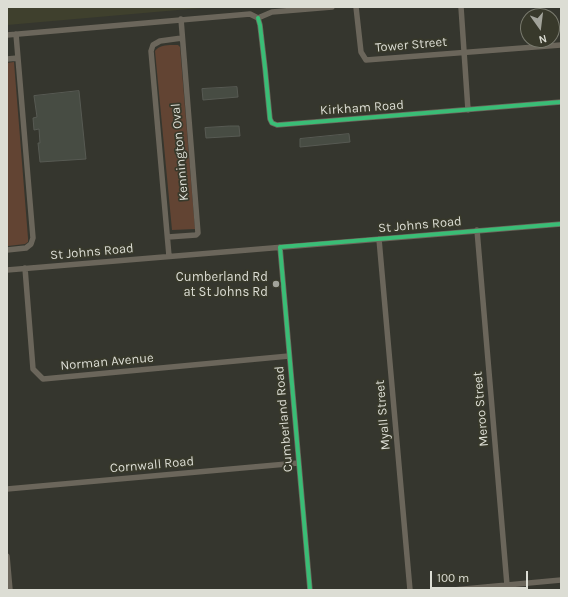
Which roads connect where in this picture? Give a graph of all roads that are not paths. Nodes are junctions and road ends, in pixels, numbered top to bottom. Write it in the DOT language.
graph roads {
  1 [pos="332,7"];
  2 [pos="356,7"];
  3 [pos="461,7"];
  4 [pos="258,18"];
  5 [pos="181,19"];
  6 [pos="16,34"];
  7 [pos="7,35"];
  8 [pos="182,38"];
  9 [pos="561,45"];
  10 [pos="464,52"];
  11 [pos="18,58"];
  12 [pos="7,59"];
  13 [pos="561,102"];
  14 [pos="468,110"];
  15 [pos="561,224"];
  16 [pos="477,230"];
  17 [pos="168,237"];
  18 [pos="379,239"];
  19 [pos="280,247"];
  20 [pos="7,250"];
  21 [pos="169,256"];
  22 [pos="25,268"];
  23 [pos="7,270"];
  24 [pos="288,356"];
  25 [pos="298,463"];
  26 [pos="7,489"];
  27 [pos="7,556"];
  28 [pos="561,580"];
  29 [pos="507,585"];
  30 [pos="10,590"];
  31 [pos="310,590"];
  32 [pos="410,590"];
  33 [pos="453,590"];
  34 [pos="460,590"];
  1 -- 4 [label="street"];
  2 -- 10 [label="street, Tower Street"];
  3 -- 10 [label="street"];
  4 -- 5 [label="street"];
  4 -- 14 [label="street, Kirkham Road"];
  5 -- 6 [label="street"];
  5 -- 8 [label="street, Kennington Oval"];
  6 -- 7 [label="street"];
  6 -- 11 [label="street"];
  8 -- 17 [label="street, Kennington Oval"];
  8 -- 17 [label="street, Kennington Oval"];
  9 -- 10 [label="street"];
  10 -- 14 [label="street"];
  11 -- 12 [label="street"];
  11 -- 20 [label="street"];
  13 -- 14 [label="street, Kirkham Road"];
  15 -- 16 [label="street, St Johns Road"];
  16 -- 18 [label="street, St Johns Road"];
  16 -- 29 [label="street, Meroo Street"];
  17 -- 21 [label="street, Kennington Oval"];
  18 -- 19 [label="street, St Johns Road"];
  18 -- 32 [label="street, Myall Street"];
  19 -- 21 [label="street, St Johns Road"];
  19 -- 24 [label="street, Cumberland Road"];
  21 -- 22 [label="street, St Johns Road"];
  22 -- 23 [label="street, St Johns Road"];
  22 -- 24 [label="street, Norman Avenue"];
  24 -- 25 [label="street, Cumberland Road"];
  25 -- 26 [label="street, Cornwall Road"];
  25 -- 31 [label="street, Cumberland Road"];
  27 -- 30 [label="street"];
  28 -- 29 [label="street"];
  29 -- 34 [label="street"];
  33 -- 34 [label="street"];
}
